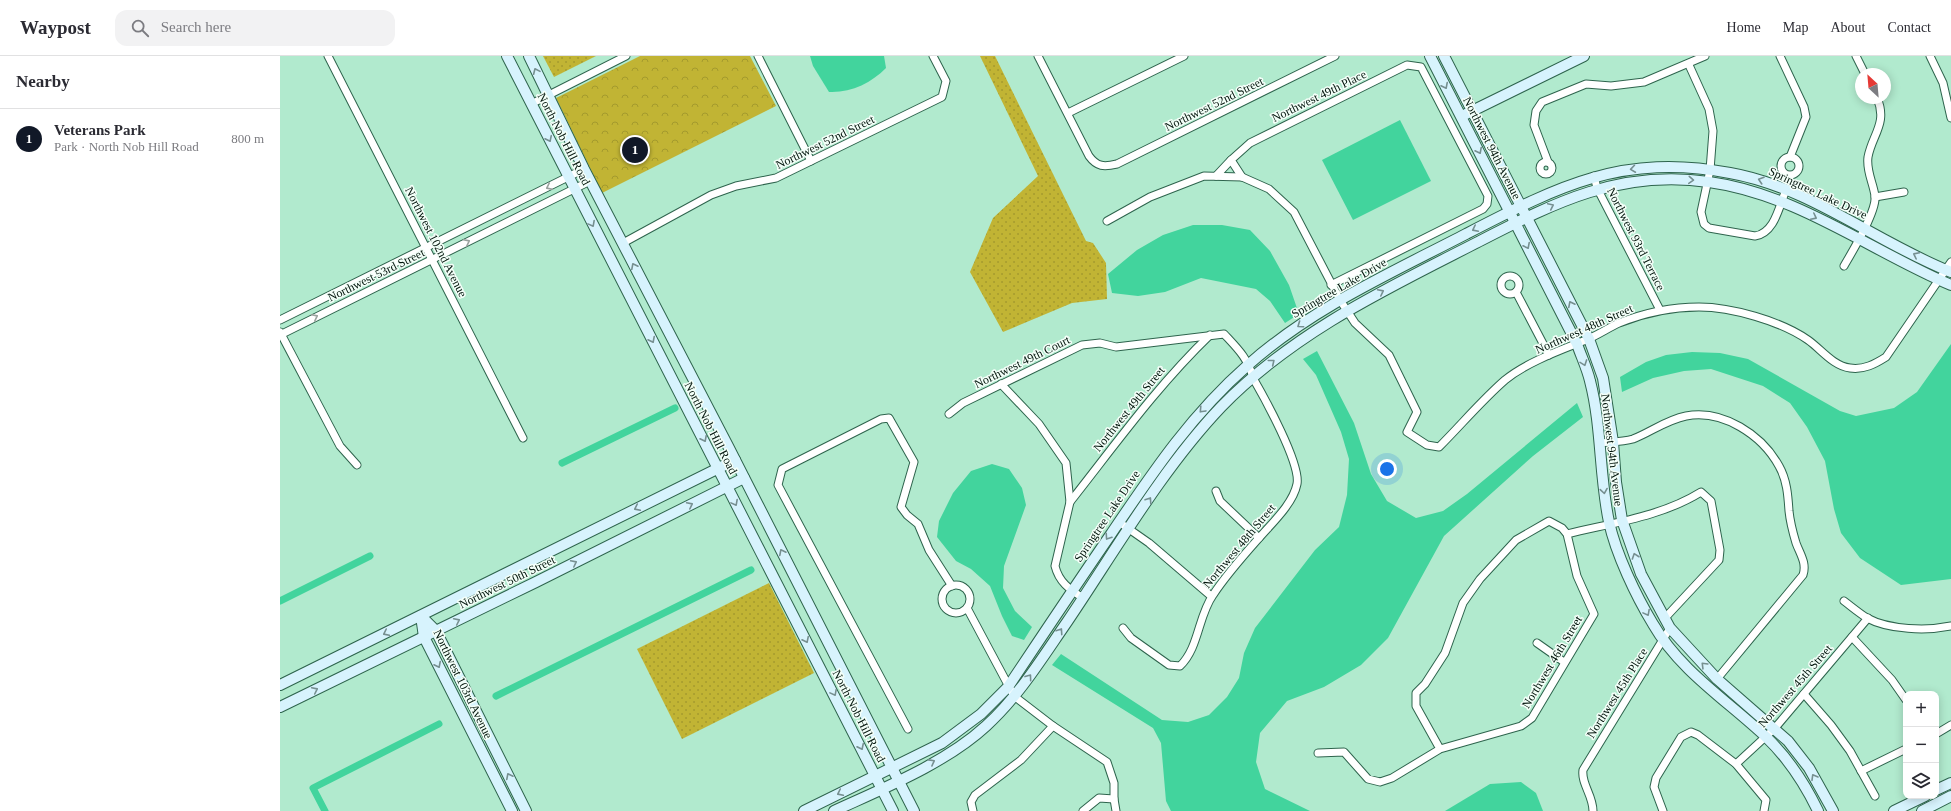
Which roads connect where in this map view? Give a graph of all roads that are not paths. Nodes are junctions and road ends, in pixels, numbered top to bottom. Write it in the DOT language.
graph roads {
  1 [pos="328,56"];
  2 [pos="507,56"];
  3 [pos="529,56"];
  4 [pos="626,56"];
  5 [pos="758,56"];
  6 [pos="933,56"];
  7 [pos="1038,56"];
  8 [pos="1184,56"];
  9 [pos="1335,56"];
  10 [pos="1430,56"];
  11 [pos="1444,56"];
  12 [pos="1584,56"];
  13 [pos="1706,56"];
  14 [pos="1780,56"];
  15 [pos="1856,56"];
  16 [pos="1930,56"];
  17 [pos="1689,65"];
  18 [pos="1862,68"];
  19 [pos="547,96"];
  20 [pos="531,104"];
  21 [pos="1878,104"];
  22 [pos="1472,111"];
  23 [pos="1068,113"];
  24 [pos="1461,117"];
  25 [pos="1951,118"];
  26 [pos="1790,157"];
  27 [pos="1231,160"];
  28 [pos="811,161"];
  29 [pos="1548,162"];
  30 [pos="584,169"];
  31 [pos="1710,170"];
  32 [pos="1216,176"];
  33 [pos="1594,176"];
  34 [pos="568,177"];
  35 [pos="1242,178"];
  36 [pos="590,181"];
  37 [pos="1708,182"];
  38 [pos="1598,188"];
  39 [pos="574,189"];
  40 [pos="1786,190"];
  41 [pos="1904,192"];
  42 [pos="1875,197"];
  43 [pos="1781,201"];
  44 [pos="1522,206"];
  45 [pos="1510,212"];
  46 [pos="1527,217"];
  47 [pos="1107,221"];
  48 [pos="1516,223"];
  49 [pos="1864,228"];
  50 [pos="1858,240"];
  51 [pos="623,243"];
  52 [pos="426,248"];
  53 [pos="432,260"];
  54 [pos="1844,266"];
  55 [pos="1949,268"];
  56 [pos="1938,280"];
  57 [pos="1331,284"];
  58 [pos="1951,285"];
  59 [pos="1516,292"];
  60 [pos="1340,300"];
  61 [pos="1660,310"];
  62 [pos="1346,311"];
  63 [pos="280,320"];
  64 [pos="280,334"];
  65 [pos="1210,335"];
  66 [pos="1589,339"];
  67 [pos="1577,344"];
  68 [pos="1549,355"];
  69 [pos="1249,364"];
  70 [pos="1253,378"];
  71 [pos="1002,384"];
  72 [pos="949,414"];
  73 [pos="523,438"];
  74 [pos="1613,442"];
  75 [pos="1600,443"];
  76 [pos="735,460"];
  77 [pos="357,465"];
  78 [pos="719,468"];
  79 [pos="744,478"];
  80 [pos="1297,483"];
  81 [pos="727,487"];
  82 [pos="1216,491"];
  83 [pos="1070,502"];
  84 [pos="1622,520"];
  85 [pos="1119,522"];
  86 [pos="1609,523"];
  87 [pos="1129,529"];
  88 [pos="1566,534"];
  89 [pos="1259,538"];
  90 [pos="952,586"];
  91 [pos="1072,591"];
  92 [pos="1211,596"];
  93 [pos="1083,598"];
  94 [pos="1844,601"];
  95 [pos="967,608"];
  96 [pos="420,616"];
  97 [pos="1868,618"];
  98 [pos="1664,619"];
  99 [pos="1124,628"];
  100 [pos="1670,628"];
  101 [pos="1950,628"];
  102 [pos="436,631"];
  103 [pos="424,637"];
  104 [pos="1852,637"];
  105 [pos="1663,640"];
  106 [pos="1537,643"];
  107 [pos="1564,662"];
  108 [pos="1717,679"];
  109 [pos="280,685"];
  110 [pos="1008,687"];
  111 [pos="1804,694"];
  112 [pos="1014,696"];
  113 [pos="1903,696"];
  114 [pos="280,707"];
  115 [pos="1951,725"];
  116 [pos="1053,726"];
  117 [pos="1774,728"];
  118 [pos="908,729"];
  119 [pos="1939,732"];
  120 [pos="1766,737"];
  121 [pos="1440,749"];
  122 [pos="1903,750"];
  123 [pos="1318,753"];
  124 [pos="1736,764"];
  125 [pos="892,768"];
  126 [pos="1861,771"];
  127 [pos="875,776"];
  128 [pos="898,780"];
  129 [pos="1951,783"];
  130 [pos="881,789"];
  131 [pos="1939,789"];
  132 [pos="1875,796"];
  133 [pos="1951,796"];
  134 [pos="1114,799"];
  135 [pos="1919,799"];
  136 [pos="1765,810"];
  137 [pos="512,811"];
  138 [pos="526,811"];
  139 [pos="804,811"];
  140 [pos="834,811"];
  141 [pos="893,811"];
  142 [pos="914,811"];
  143 [pos="973,811"];
  144 [pos="1082,811"];
  145 [pos="1116,811"];
  146 [pos="1593,811"];
  147 [pos="1663,811"];
  148 [pos="1818,811"];
  149 [pos="1833,811"];
  150 [pos="1894,811"];
  151 [pos="1922,811"];
  1 -- 52 [label="street, Northwest 102nd Avenue"];
  2 -- 20 [label="street, North Nob Hill Road"];
  19 -- 3 [label="street, North Nob Hill Road, one-way"];
  4 -- 19 [label="street"];
  5 -- 28 [label="street"];
  6 -- 28 [label="street, Northwest 52nd Street"];
  7 -- 23 [label="street"];
  8 -- 23 [label="street"];
  9 -- 23 [label="street, Northwest 52nd Street"];
  10 -- 24 [label="street, Northwest 94th Avenue, one-way"];
  11 -- 22 [label="street, Northwest 94th Avenue"];
  12 -- 22 [label="street"];
  13 -- 17 [label="street"];
  14 -- 26 [label="street"];
  15 -- 18 [label="street"];
  16 -- 25 [label="street"];
  17 -- 29 [label="street"];
  17 -- 31 [label="street"];
  19 -- 20 [label="street"];
  19 -- 30 [label="street, North Nob Hill Road"];
  20 -- 34 [label="street, North Nob Hill Road, one-way"];
  21 -- 42 [label="street"];
  22 -- 24 [label="street"];
  22 -- 44 [label="street, Northwest 94th Avenue"];
  24 -- 45 [label="street, Northwest 94th Avenue, one-way"];
  27 -- 32 [label="street, Northwest 49th Place"];
  27 -- 35 [label="street"];
  27 -- 57 [label="street, Northwest 49th Place"];
  28 -- 51 [label="street, Northwest 52nd Street"];
  30 -- 34 [label="street, Northwest 53rd Street"];
  30 -- 36 [label="street, North Nob Hill Road"];
  31 -- 33 [label="street, Springtree Lake Drive, one-way"];
  31 -- 37 [label="street"];
  40 -- 31 [label="street, Springtree Lake Drive, one-way"];
  32 -- 35 [label="street"];
  32 -- 47 [label="street"];
  33 -- 38 [label="street, Northwest 93rd Terrace"];
  33 -- 44 [label="street, Springtree Lake Drive"];
  34 -- 39 [label="street, North Nob Hill Road"];
  34 -- 52 [label="street, Northwest 53rd Street, one-way"];
  35 -- 57 [label="street"];
  36 -- 39 [label="street, Northwest 53rd Street"];
  36 -- 51 [label="street, North Nob Hill Road"];
  38 -- 37 [label="street, Springtree Lake Drive, one-way"];
  37 -- 43 [label="street, Springtree Lake Drive"];
  37 -- 43 [label="street"];
  46 -- 38 [label="street, Springtree Lake Drive, one-way"];
  38 -- 61 [label="street, Northwest 93rd Terrace"];
  53 -- 39 [label="street, Northwest 53rd Street, one-way"];
  39 -- 78 [label="street, North Nob Hill Road, one-way"];
  40 -- 43 [label="street"];
  40 -- 49 [label="street, Springtree Lake Drive"];
  41 -- 42 [label="street"];
  42 -- 49 [label="street"];
  43 -- 50 [label="street, Springtree Lake Drive, one-way"];
  44 -- 45 [label="street, Springtree Lake Drive"];
  44 -- 46 [label="street, Northwest 94th Avenue"];
  45 -- 48 [label="street, Northwest 94th Avenue"];
  45 -- 60 [label="street, Springtree Lake Drive, one-way"];
  46 -- 48 [label="street, Springtree Lake Drive"];
  66 -- 46 [label="street, Northwest 94th Avenue, one-way"];
  62 -- 48 [label="street, Springtree Lake Drive, one-way"];
  48 -- 67 [label="street, Northwest 94th Avenue, one-way"];
  49 -- 50 [label="street"];
  55 -- 49 [label="street, Springtree Lake Drive, one-way"];
  50 -- 54 [label="street"];
  50 -- 56 [label="street, Springtree Lake Drive"];
  76 -- 51 [label="street, North Nob Hill Road, one-way"];
  52 -- 53 [label="street, Northwest 102nd Avenue"];
  52 -- 63 [label="street, Northwest 53rd Street"];
  64 -- 53 [label="street, Northwest 53rd Street, one-way"];
  53 -- 73 [label="street, Northwest 102nd Avenue"];
  55 -- 56 [label="street, Northwest 48th Street"];
  56 -- 58 [label="street, Springtree Lake Drive"];
  56 -- 61 [label="street, Northwest 48th Street"];
  57 -- 60 [label="street"];
  59 -- 68 [label="street"];
  60 -- 62 [label="street"];
  60 -- 69 [label="street, Springtree Lake Drive, one-way"];
  61 -- 66 [label="street, Northwest 48th Street"];
  62 -- 68 [label="street, Northwest 48th Street"];
  70 -- 62 [label="street, Springtree Lake Drive, one-way"];
  64 -- 77 [label="street"];
  65 -- 69 [label="street, Northwest 49th Court"];
  65 -- 71 [label="street, Northwest 49th Court"];
  65 -- 83 [label="street, Northwest 49th Street"];
  66 -- 67 [label="street, Northwest 48th Street"];
  66 -- 74 [label="street, Northwest 94th Avenue"];
  67 -- 68 [label="street, Northwest 48th Street"];
  67 -- 75 [label="street, Northwest 94th Avenue, one-way"];
  69 -- 70 [label="street, Northwest 49th Court"];
  69 -- 85 [label="street, Springtree Lake Drive, one-way"];
  70 -- 80 [label="street, Northwest 49th Court"];
  87 -- 70 [label="street, Springtree Lake Drive, one-way"];
  71 -- 72 [label="street, Northwest 49th Court"];
  71 -- 83 [label="street"];
  74 -- 75 [label="street"];
  74 -- 84 [label="street, Northwest 94th Avenue"];
  74 -- 108 [label="street"];
  75 -- 86 [label="street, Northwest 94th Avenue, one-way"];
  76 -- 78 [label="street, Northwest 50th Street"];
  76 -- 79 [label="street, North Nob Hill Road"];
  78 -- 81 [label="street, North Nob Hill Road"];
  78 -- 96 [label="street, Northwest 50th Street, one-way"];
  79 -- 81 [label="street, Northwest 50th Street"];
  125 -- 79 [label="street, North Nob Hill Road, one-way"];
  80 -- 89 [label="street, Northwest 48th Street"];
  102 -- 81 [label="street, Northwest 50th Street, one-way"];
  81 -- 127 [label="street, North Nob Hill Road, one-way"];
  82 -- 89 [label="street"];
  83 -- 91 [label="street"];
  84 -- 86 [label="street"];
  98 -- 84 [label="street, Northwest 94th Avenue, one-way"];
  84 -- 98 [label="street"];
  85 -- 87 [label="street"];
  85 -- 91 [label="street, Springtree Lake Drive, one-way"];
  86 -- 88 [label="street"];
  86 -- 105 [label="street, Northwest 94th Avenue, one-way"];
  87 -- 92 [label="street"];
  87 -- 93 [label="street, Springtree Lake Drive"];
  88 -- 107 [label="street, Northwest 46th Street"];
  88 -- 121 [label="street"];
  89 -- 92 [label="street, Northwest 48th Street"];
  90 -- 95 [label="street"];
  90 -- 95 [label="street"];
  90 -- 118 [label="street"];
  91 -- 93 [label="street"];
  91 -- 110 [label="street, Springtree Lake Drive"];
  92 -- 99 [label="street, Northwest 48th Street"];
  112 -- 93 [label="street, Springtree Lake Drive, one-way"];
  94 -- 97 [label="street"];
  95 -- 110 [label="street"];
  96 -- 102 [label="street, Northwest 103rd Avenue"];
  96 -- 103 [label="street, Northwest 103rd Avenue"];
  96 -- 109 [label="street, Northwest 50th Street, one-way"];
  97 -- 101 [label="street"];
  97 -- 104 [label="street, Northwest 45th Street"];
  98 -- 100 [label="street, Northwest 94th Avenue"];
  100 -- 105 [label="street, Northwest 45th Place"];
  108 -- 100 [label="street, Northwest 94th Avenue, one-way"];
  102 -- 103 [label="street, Northwest 50th Street"];
  138 -- 102 [label="street, Northwest 103rd Avenue, one-way"];
  114 -- 103 [label="street, Northwest 50th Street, one-way"];
  103 -- 137 [label="street, Northwest 103rd Avenue, one-way"];
  104 -- 111 [label="street, Northwest 45th Street"];
  104 -- 113 [label="street"];
  105 -- 120 [label="street, Northwest 94th Avenue"];
  105 -- 146 [label="street, Northwest 45th Place"];
  106 -- 107 [label="street"];
  107 -- 121 [label="street, Northwest 46th Street"];
  108 -- 117 [label="street, Northwest 94th Avenue"];
  110 -- 112 [label="street"];
  110 -- 125 [label="street, Springtree Lake Drive"];
  111 -- 117 [label="street, Northwest 45th Street"];
  111 -- 126 [label="street"];
  112 -- 116 [label="street"];
  128 -- 112 [label="street, Springtree Lake Drive, one-way"];
  115 -- 119 [label="street"];
  116 -- 134 [label="street"];
  116 -- 143 [label="street"];
  117 -- 120 [label="street, Northwest 45th Street"];
  149 -- 117 [label="street, Northwest 94th Avenue, one-way"];
  120 -- 124 [label="street, Northwest 45th Street"];
  120 -- 148 [label="street, Northwest 94th Avenue"];
  121 -- 123 [label="street, Northwest 46th Street"];
  122 -- 126 [label="street"];
  124 -- 136 [label="street"];
  124 -- 147 [label="street"];
  125 -- 127 [label="street, Springtree Lake Drive"];
  125 -- 128 [label="street, North Nob Hill Road"];
  126 -- 132 [label="street"];
  127 -- 130 [label="street, North Nob Hill Road"];
  127 -- 139 [label="street, Springtree Lake Drive, one-way"];
  128 -- 130 [label="street, Springtree Lake Drive"];
  128 -- 142 [label="street, North Nob Hill Road"];
  129 -- 131 [label="street"];
  130 -- 140 [label="street, Springtree Lake Drive"];
  130 -- 141 [label="street, North Nob Hill Road"];
  133 -- 151 [label="street"];
  134 -- 144 [label="street"];
  134 -- 145 [label="street"];
  135 -- 150 [label="street"];
}
